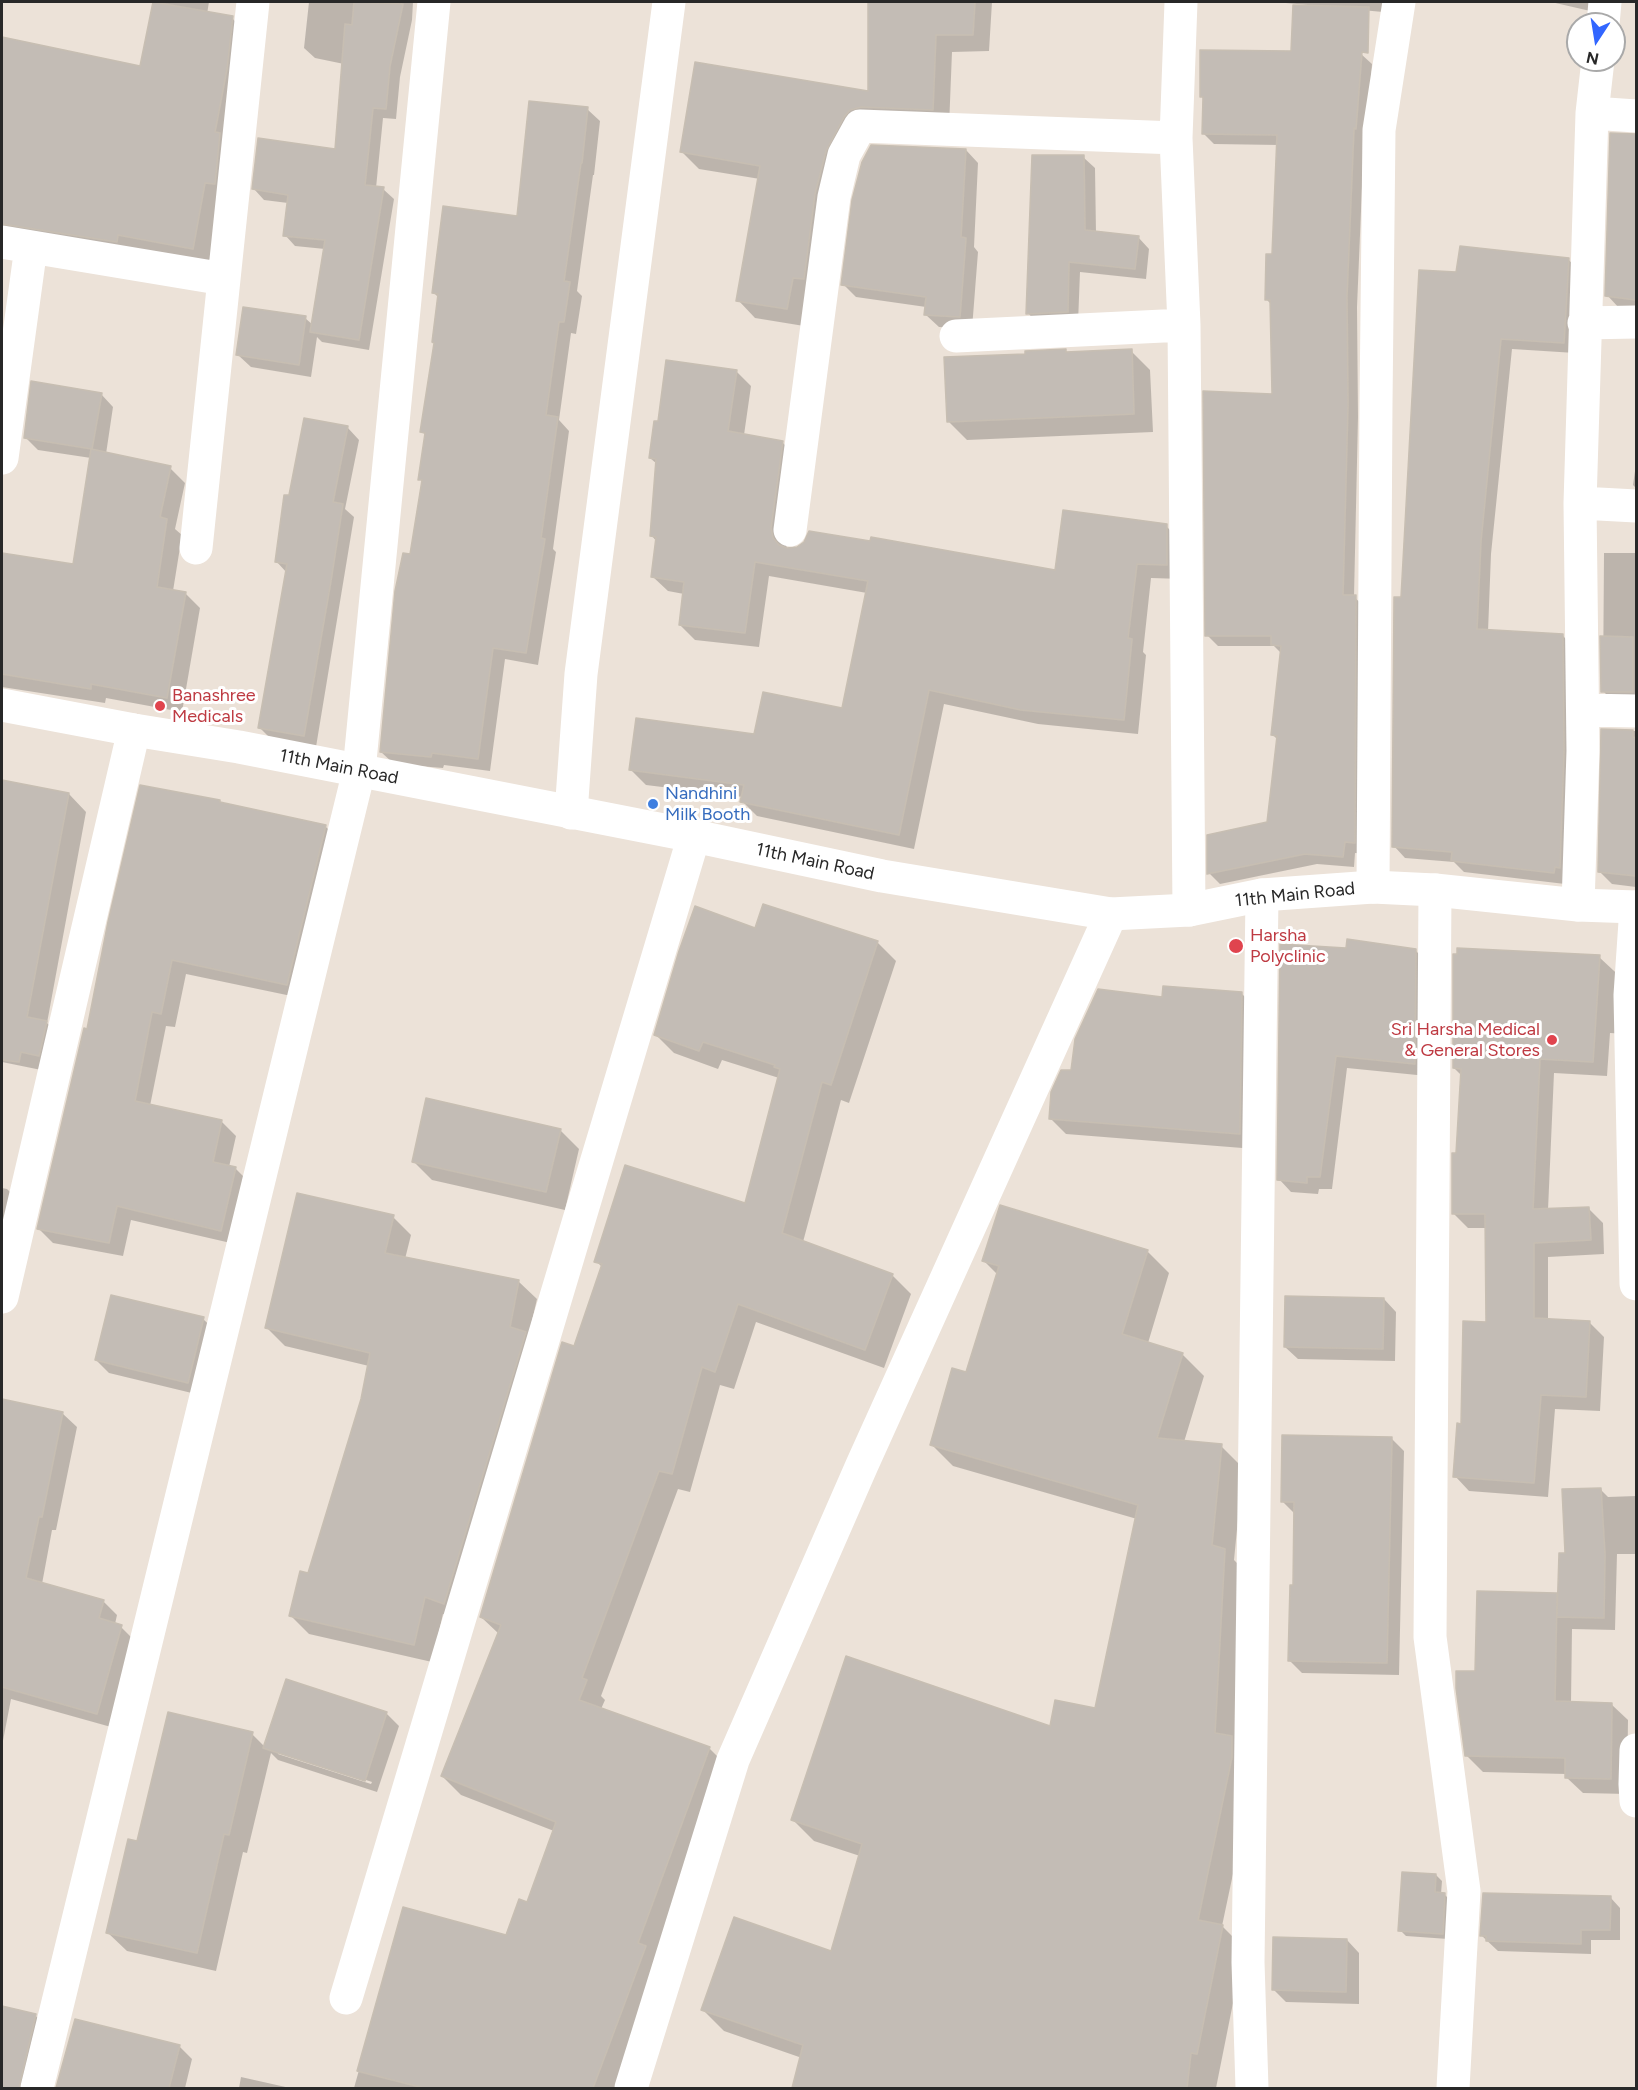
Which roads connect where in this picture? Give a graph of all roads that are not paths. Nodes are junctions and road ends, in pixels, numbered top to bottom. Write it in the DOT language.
graph roads {
  1 [pos="253,2"];
  2 [pos="434,2"];
  3 [pos="669,2"];
  4 [pos="1181,2"];
  5 [pos="1399,2"];
  6 [pos="1597,72"];
  7 [pos="1592,113"];
  8 [pos="1636,116"];
  9 [pos="1176,138"];
  10 [pos="16,244"];
  11 [pos="224,279"];
  12 [pos="1636,322"];
  13 [pos="1584,323"];
  14 [pos="1184,325"];
  15 [pos="956,336"];
  16 [pos="2,458"];
  17 [pos="1580,503"];
  18 [pos="1636,506"];
  19 [pos="790,530"];
  20 [pos="196,548"];
  21 [pos="2,705"];
  22 [pos="1583,710"];
  23 [pos="1636,711"];
  24 [pos="134,730"];
  25 [pos="359,771"];
  26 [pos="571,813"];
  27 [pos="694,836"];
  28 [pos="1373,887"];
  29 [pos="1435,890"];
  30 [pos="1262,895"];
  31 [pos="1578,905"];
  32 [pos="1636,907"];
  33 [pos="1189,910"];
  34 [pos="1112,914"];
  35 [pos="1636,1284"];
  36 [pos="2,1297"];
  37 [pos="1636,1750"];
  38 [pos="1636,1801"];
  39 [pos="346,1998"];
  40 [pos="37,2088"];
  41 [pos="631,2088"];
  42 [pos="1252,2088"];
  43 [pos="1454,2088"];
  1 -- 11 [label="street"];
  2 -- 25 [label="street"];
  3 -- 26 [label="street"];
  4 -- 9 [label="street"];
  5 -- 28 [label="street"];
  6 -- 7 [label="street"];
  7 -- 8 [label="street"];
  7 -- 13 [label="street"];
  9 -- 14 [label="street"];
  9 -- 19 [label="street"];
  10 -- 11 [label="street"];
  10 -- 16 [label="street"];
  11 -- 20 [label="street"];
  12 -- 13 [label="street"];
  13 -- 17 [label="street"];
  14 -- 15 [label="street"];
  14 -- 33 [label="street"];
  17 -- 18 [label="street"];
  17 -- 22 [label="street"];
  21 -- 24 [label="street, 11th Main Road"];
  22 -- 23 [label="street"];
  22 -- 31 [label="street"];
  24 -- 25 [label="street, 11th Main Road"];
  24 -- 36 [label="street"];
  25 -- 26 [label="street, 11th Main Road"];
  25 -- 40 [label="street"];
  26 -- 27 [label="street, 11th Main Road"];
  27 -- 34 [label="street, 11th Main Road"];
  27 -- 39 [label="street"];
  28 -- 29 [label="street, 11th Main Road"];
  28 -- 30 [label="street, 11th Main Road"];
  29 -- 31 [label="street, 11th Main Road"];
  29 -- 43 [label="street"];
  30 -- 33 [label="street, 11th Main Road"];
  30 -- 42 [label="street"];
  31 -- 32 [label="street, 11th Main Road"];
  32 -- 35 [label="street"];
  33 -- 34 [label="street, 11th Main Road"];
  34 -- 41 [label="street"];
  37 -- 38 [label="street"];
}
